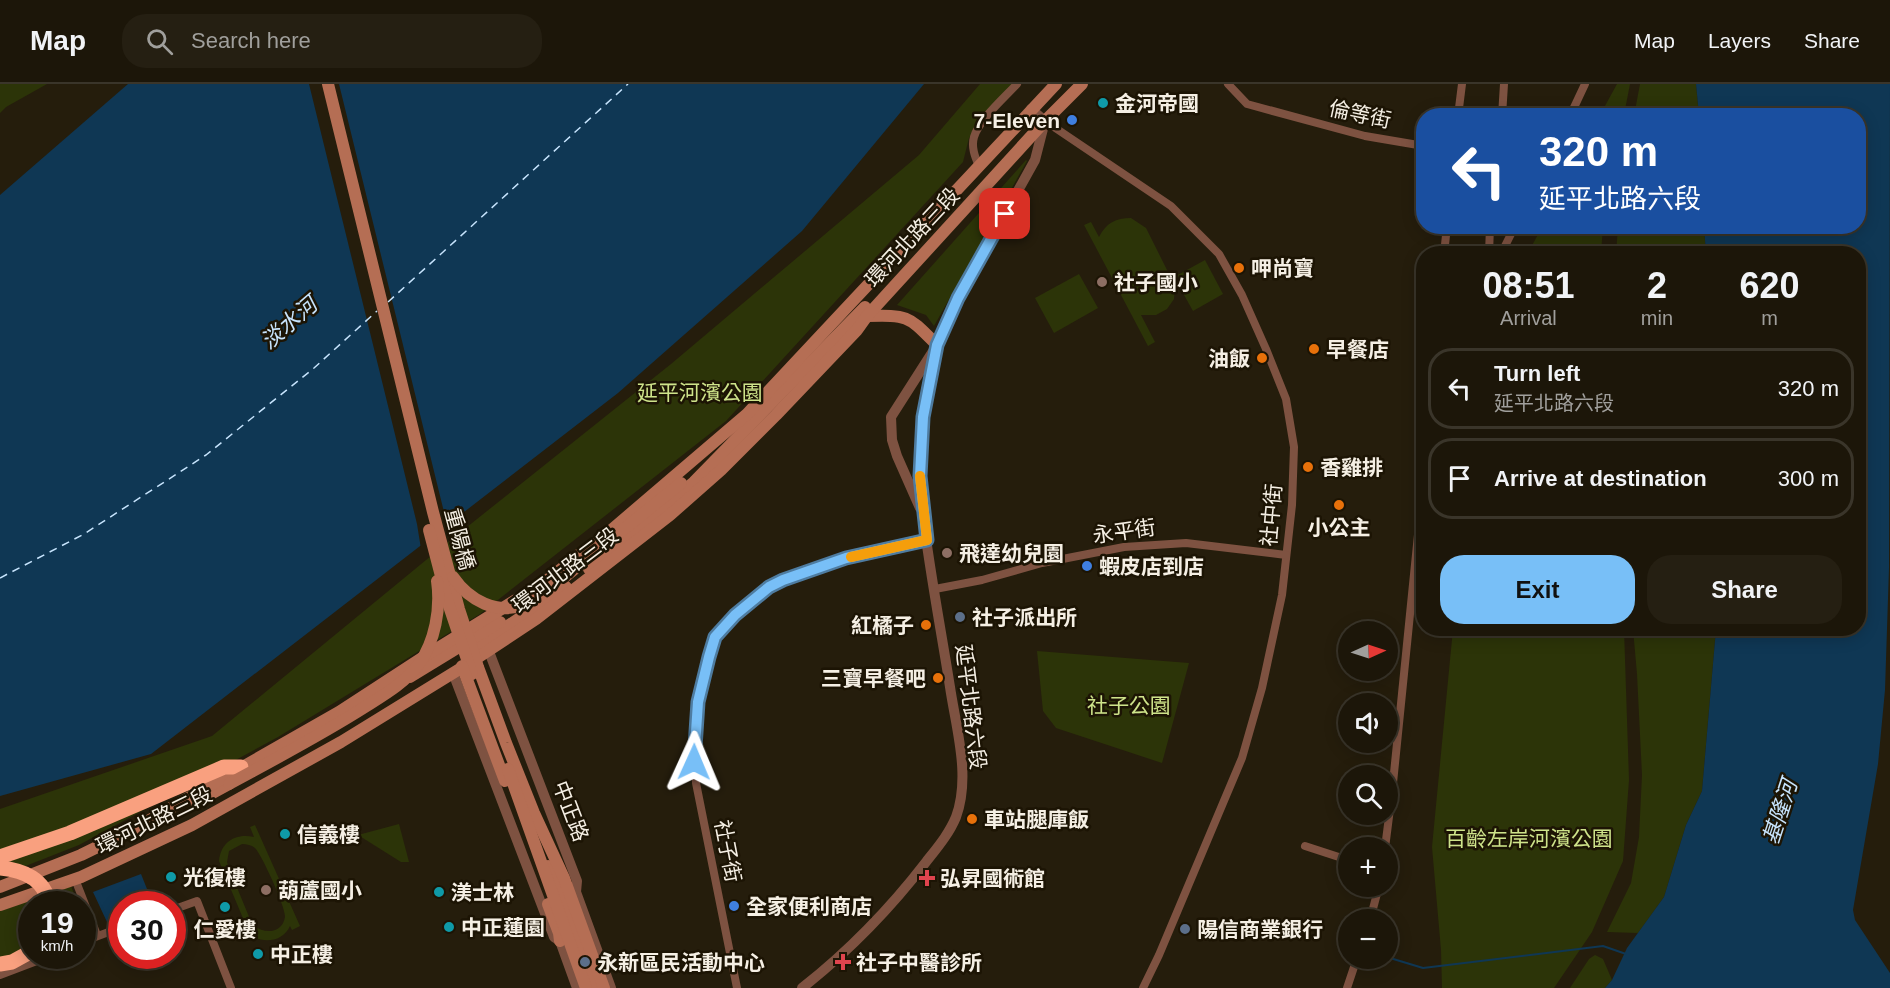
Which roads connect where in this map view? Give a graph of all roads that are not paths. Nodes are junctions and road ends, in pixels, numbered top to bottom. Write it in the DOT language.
graph roads {
  1 [pos="320,84"];
  2 [pos="328,84"];
  3 [pos="1017,84"];
  4 [pos="1056,84"];
  5 [pos="1082,84"];
  6 [pos="1227,84"];
  7 [pos="1462,84"];
  8 [pos="1504,84"];
  9 [pos="1586,84"];
  10 [pos="1459,108"];
  11 [pos="1502,108"];
  12 [pos="1574,108"];
  13 [pos="1031,109"];
  14 [pos="1046,121"];
  15 [pos="1416,146"];
  16 [pos="979,166"];
  17 [pos="867,316"];
  18 [pos="937,345"];
  19 [pos="714,444"];
  20 [pos="426,514"];
  21 [pos="923,516"];
  22 [pos="927,540"];
  23 [pos="595,544"];
  24 [pos="1286,555"];
  25 [pos="1416,557"];
  26 [pos="448,570"];
  27 [pos="935,589"];
  28 [pos="464,639"];
  29 [pos="488,649"];
  30 [pos="425,656"];
  31 [pos="443,658"];
  32 [pos="469,658"];
  33 [pos="453,674"];
  34 [pos="339,712"];
  35 [pos="241,766"];
  36 [pos="134,829"];
  37 [pos="1386,837"];
  38 [pos="1305,846"];
  39 [pos="0,857"];
  40 [pos="1338,857"];
  41 [pos="0,868"];
  42 [pos="75,879"];
  43 [pos="0,886"];
  44 [pos="573,887"];
  45 [pos="44,891"];
  46 [pos="0,905"];
  47 [pos="186,907"];
  48 [pos="108,931"];
  49 [pos="97,935"];
  50 [pos="560,941"];
  51 [pos="18,959"];
  52 [pos="0,964"];
  53 [pos="18,968"];
  54 [pos="1353,969"];
  55 [pos="0,975"];
  56 [pos="231,988"];
  57 [pos="577,988"];
  58 [pos="586,988"];
  59 [pos="595,988"];
  60 [pos="604,988"];
  61 [pos="611,988"];
  62 [pos="737,988"];
  63 [pos="802,988"];
  64 [pos="1143,988"];
  65 [pos="1347,988"];
  1 -- 20 [label="main road, 重陽橋"];
  2 -- 26 [label="main road, 重陽橋, bridge"];
  3 -- 16 [label="street"];
  4 -- 13 [label="main road"];
  5 -- 14 [label="main road, 延平北路六段"];
  6 -- 15 [label="street, 倫等街"];
  7 -- 10 [label="street"];
  8 -- 11 [label="street"];
  9 -- 12 [label="street"];
  13 -- 14 [label="street"];
  13 -- 16 [label="main road, 環河北路三段"];
  13 -- 32 [label="main road"];
  14 -- 17 [label="main road, 環河北路三段"];
  14 -- 18 [label="street, 延平北路六段"];
  14 -- 24 [label="street, 社中街"];
  16 -- 19 [label="main road, 環河北路三段"];
  17 -- 18 [label="main road"];
  17 -- 29 [label="main road, 環河北路三段"];
  18 -- 21 [label="street, 延平北路六段"];
  18 -- 21 [label="street, 延平北路六段"];
  19 -- 23 [label="main road, 環河北路三段"];
  19 -- 26 [label="main road, bridge"];
  20 -- 28 [label="main road, 重陽橋, bridge"];
  20 -- 36 [label="main road, bridge"];
  21 -- 22 [label="street, 延平北路六段"];
  22 -- 27 [label="street, 延平北路六段"];
  22 -- 62 [label="street, 社子街"];
  23 -- 30 [label="main road, 環河北路三段"];
  23 -- 31 [label="main road"];
  24 -- 27 [label="street, 永平街"];
  24 -- 64 [label="street, 社中街"];
  25 -- 37 [label="street"];
  26 -- 28 [label="main road, 重陽橋, bridge"];
  27 -- 63 [label="street, 延平北路六段"];
  28 -- 44 [label="main road, bridge"];
  28 -- 50 [label="main road, bridge"];
  28 -- 58 [label="main road, 重陽橋, bridge"];
  28 -- 60 [label="main road, 重陽橋, bridge"];
  29 -- 32 [label="main road, 環河北路三段"];
  29 -- 44 [label="street, 中正路"];
  30 -- 31 [label="main road"];
  30 -- 34 [label="main road, 環河北路三段"];
  31 -- 32 [label="main road"];
  31 -- 34 [label="main road"];
  32 -- 33 [label="main road, 環河北路三段"];
  32 -- 59 [label="main road, bridge"];
  33 -- 42 [label="main road, 環河北路三段"];
  33 -- 50 [label="street"];
  34 -- 35 [label="main road, 環河北路三段"];
  35 -- 36 [label="main road, 環河北路三段"];
  35 -- 39 [label="highway"];
  36 -- 43 [label="main road, 環河北路三段"];
  38 -- 40 [label="street"];
  41 -- 45 [label="highway, bridge"];
  42 -- 46 [label="main road, 環河北路三段"];
  42 -- 49 [label="street"];
  44 -- 61 [label="street, 中正路"];
  47 -- 56 [label="street"];
  48 -- 49 [label="street"];
  50 -- 57 [label="street"];
  51 -- 52 [label="highway"];
  53 -- 55 [label="street"];
  54 -- 65 [label="street"];
}
